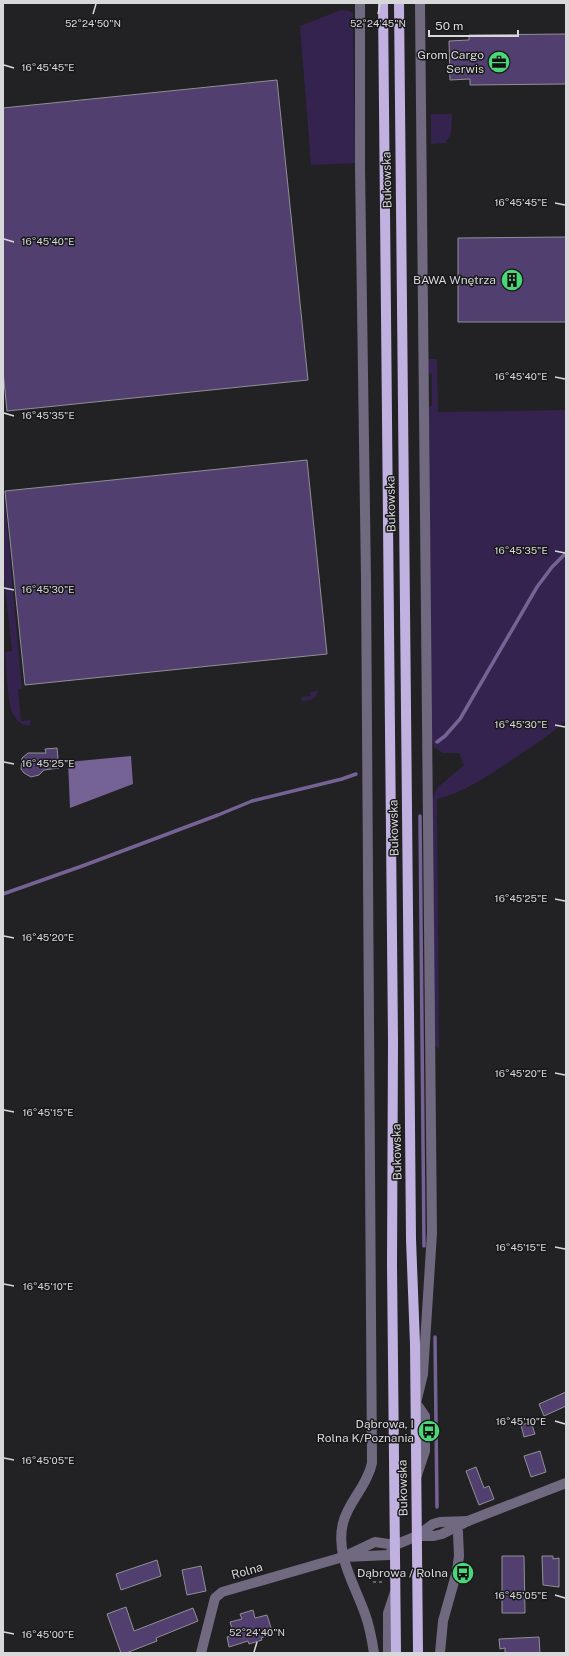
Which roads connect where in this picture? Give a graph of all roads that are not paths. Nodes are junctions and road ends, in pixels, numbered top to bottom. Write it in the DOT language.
graph roads {
  1 [pos="360,3"];
  2 [pos="383,3"];
  3 [pos="399,3"];
  4 [pos="420,3"];
  5 [pos="416,1403"];
  6 [pos="566,1483"];
  7 [pos="454,1524"];
  8 [pos="417,1536"];
  9 [pos="395,1545"];
  10 [pos="343,1557"];
  11 [pos="395,1592"];
  12 [pos="201,1653"];
  13 [pos="374,1653"];
  14 [pos="388,1653"];
  15 [pos="396,1653"];
  16 [pos="418,1653"];
  17 [pos="440,1653"];
  1 -- 10 [label="street"];
  2 -- 9 [label="main road, Bukowska"];
  3 -- 5 [label="main road, Bukowska"];
  4 -- 5 [label="street"];
  5 -- 8 [label="main road, Bukowska"];
  6 -- 7 [label="street"];
  7 -- 8 [label="street"];
  7 -- 17 [label="street"];
  8 -- 9 [label="street"];
  8 -- 16 [label="main road, Bukowska"];
  9 -- 10 [label="street"];
  9 -- 10 [label="street"];
  9 -- 11 [label="main road, Bukowska"];
  10 -- 12 [label="street, Rolna"];
  10 -- 13 [label="street"];
  11 -- 14 [label="street"];
  11 -- 15 [label="main road, Bukowska"];
}
